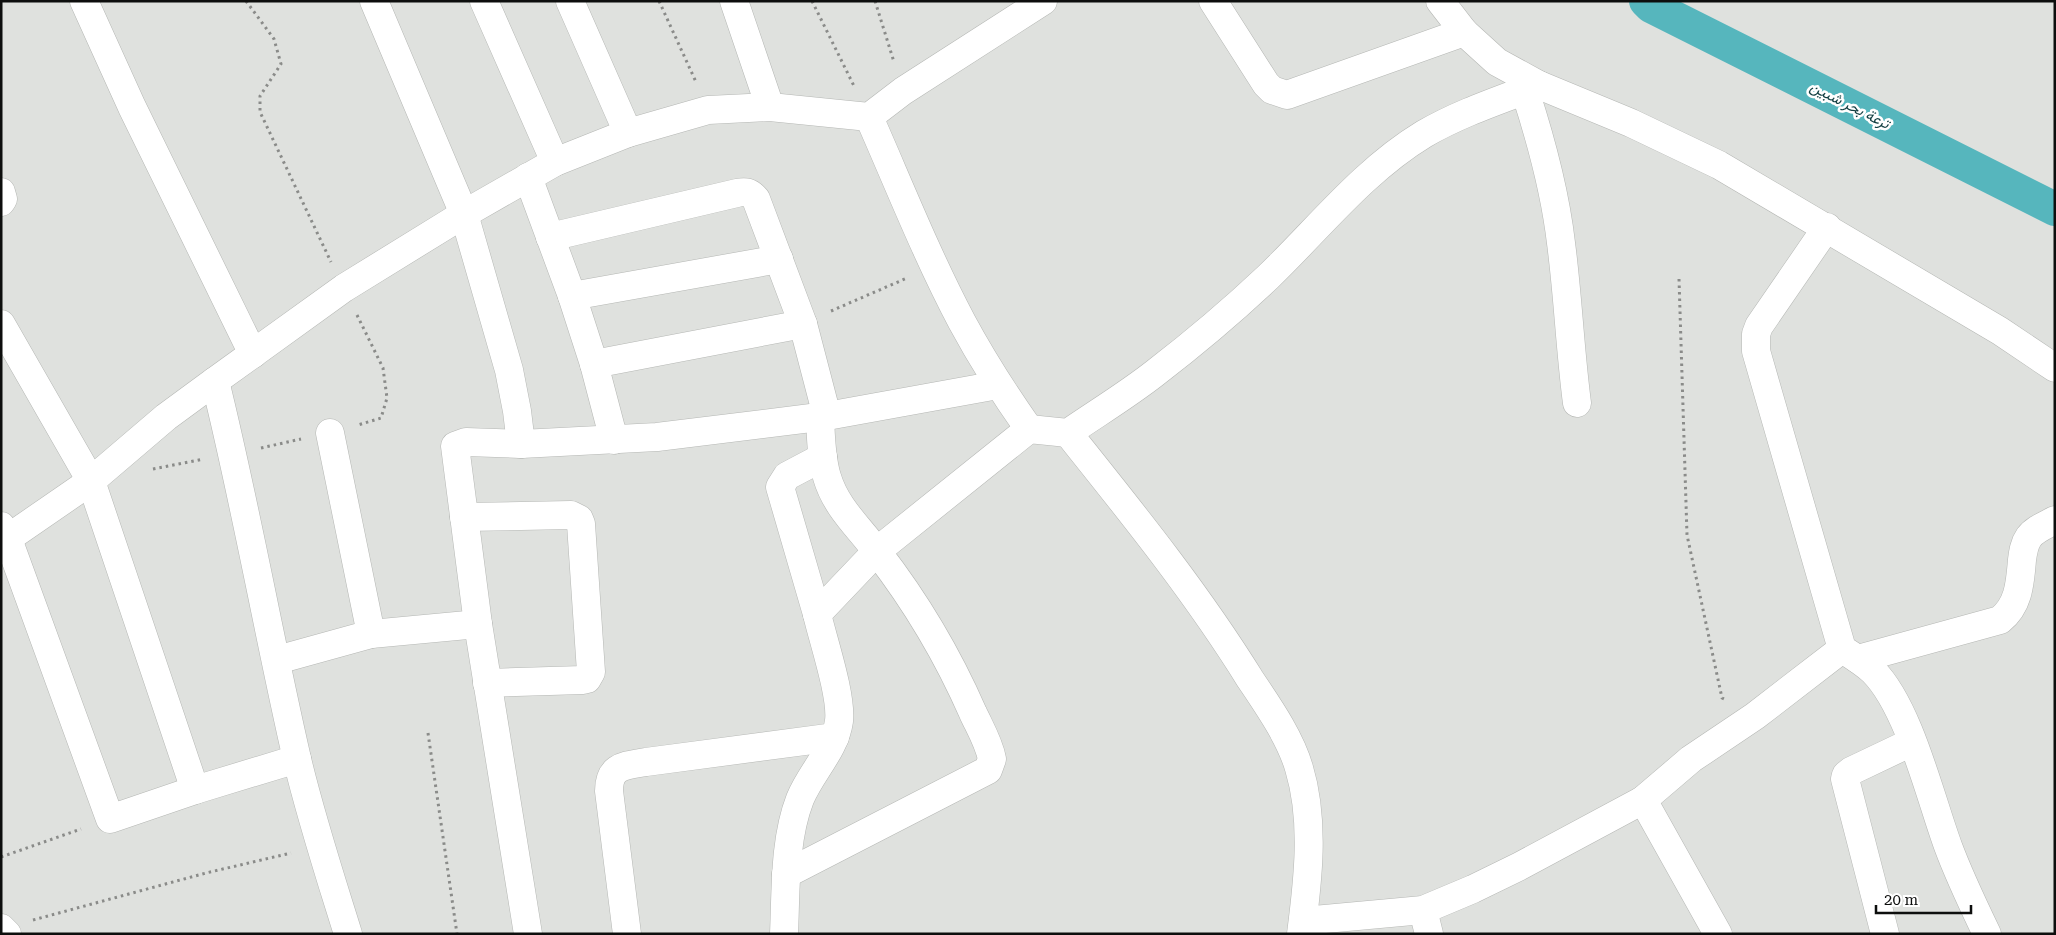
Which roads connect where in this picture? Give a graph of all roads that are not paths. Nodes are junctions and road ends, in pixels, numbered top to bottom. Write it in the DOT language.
graph roads {
  1 [pos="84,1"];
  2 [pos="374,1"];
  3 [pos="484,1"];
  4 [pos="570,1"];
  5 [pos="734,1"];
  6 [pos="1213,1"];
  7 [pos="1440,1"];
  8 [pos="1034,4"];
  9 [pos="1464,32"];
  10 [pos="1532,88"];
  11 [pos="770,107"];
  12 [pos="869,117"];
  13 [pos="628,133"];
  14 [pos="555,162"];
  15 [pos="528,176"];
  16 [pos="1,192"];
  17 [pos="1,202"];
  18 [pos="464,214"];
  19 [pos="1827,227"];
  20 [pos="550,238"];
  21 [pos="779,259"];
  22 [pos="572,296"];
  23 [pos="1,324"];
  24 [pos="802,324"];
  25 [pos="253,354"];
  26 [pos="594,364"];
  27 [pos="2055,368"];
  28 [pos="215,381"];
  29 [pos="998,384"];
  30 [pos="1577,403"];
  31 [pos="824,416"];
  32 [pos="1029,430"];
  33 [pos="330,433"];
  34 [pos="1068,433"];
  35 [pos="614,440"];
  36 [pos="521,444"];
  37 [pos="823,457"];
  38 [pos="91,481"];
  39 [pos="464,517"];
  40 [pos="2055,520"];
  41 [pos="4,536"];
  42 [pos="878,552"];
  43 [pos="816,614"];
  44 [pos="478,624"];
  45 [pos="371,634"];
  46 [pos="1850,654"];
  47 [pos="277,660"];
  48 [pos="487,683"];
  49 [pos="835,737"];
  50 [pos="1912,742"];
  51 [pos="298,759"];
  52 [pos="195,790"];
  53 [pos="1643,800"];
  54 [pos="786,874"];
  55 [pos="1426,922"];
  56 [pos="1,928"];
  57 [pos="1302,928"];
  58 [pos="7,934"];
  59 [pos="348,934"];
  60 [pos="528,934"];
  61 [pos="627,934"];
  62 [pos="784,934"];
  63 [pos="1718,934"];
  64 [pos="1885,934"];
  65 [pos="1987,934"];
  1 -- 25 [label="street"];
  2 -- 18 [label="street"];
  3 -- 14 [label="street"];
  4 -- 13 [label="street"];
  5 -- 11 [label="street"];
  6 -- 9 [label="street"];
  7 -- 9 [label="street"];
  8 -- 12 [label="street"];
  9 -- 10 [label="street"];
  10 -- 19 [label="street"];
  10 -- 30 [label="street"];
  10 -- 34 [label="street"];
  11 -- 12 [label="street"];
  11 -- 13 [label="street"];
  12 -- 29 [label="street"];
  13 -- 14 [label="street"];
  14 -- 15 [label="street"];
  15 -- 18 [label="street"];
  15 -- 20 [label="street"];
  16 -- 17 [label="street"];
  18 -- 25 [label="street"];
  18 -- 36 [label="street"];
  19 -- 27 [label="street"];
  19 -- 46 [label="street"];
  20 -- 21 [label="street"];
  20 -- 22 [label="street"];
  21 -- 22 [label="street"];
  21 -- 24 [label="street"];
  22 -- 26 [label="street"];
  23 -- 38 [label="street"];
  24 -- 26 [label="street"];
  24 -- 31 [label="street"];
  25 -- 28 [label="street"];
  26 -- 35 [label="street"];
  28 -- 38 [label="street"];
  28 -- 47 [label="street"];
  29 -- 31 [label="street"];
  29 -- 32 [label="street"];
  31 -- 35 [label="street"];
  31 -- 37 [label="street"];
  32 -- 34 [label="street"];
  32 -- 42 [label="street"];
  33 -- 45 [label="street"];
  34 -- 57 [label="street"];
  35 -- 36 [label="street"];
  36 -- 39 [label="street"];
  37 -- 42 [label="street"];
  37 -- 43 [label="street"];
  38 -- 41 [label="street"];
  38 -- 52 [label="street"];
  39 -- 44 [label="street"];
  39 -- 48 [label="street"];
  40 -- 46 [label="street"];
  41 -- 52 [label="street"];
  42 -- 43 [label="street"];
  42 -- 54 [label="street"];
  43 -- 49 [label="street"];
  44 -- 45 [label="street"];
  44 -- 48 [label="street"];
  45 -- 47 [label="street"];
  46 -- 50 [label="street"];
  46 -- 53 [label="street"];
  47 -- 51 [label="street"];
  48 -- 60 [label="street"];
  49 -- 54 [label="street"];
  49 -- 61 [label="street"];
  50 -- 64 [label="street"];
  50 -- 65 [label="street"];
  51 -- 52 [label="street"];
  51 -- 59 [label="street"];
  53 -- 55 [label="street"];
  53 -- 63 [label="street"];
  54 -- 62 [label="street"];
  55 -- 57 [label="street"];
  56 -- 58 [label="street"];
}
